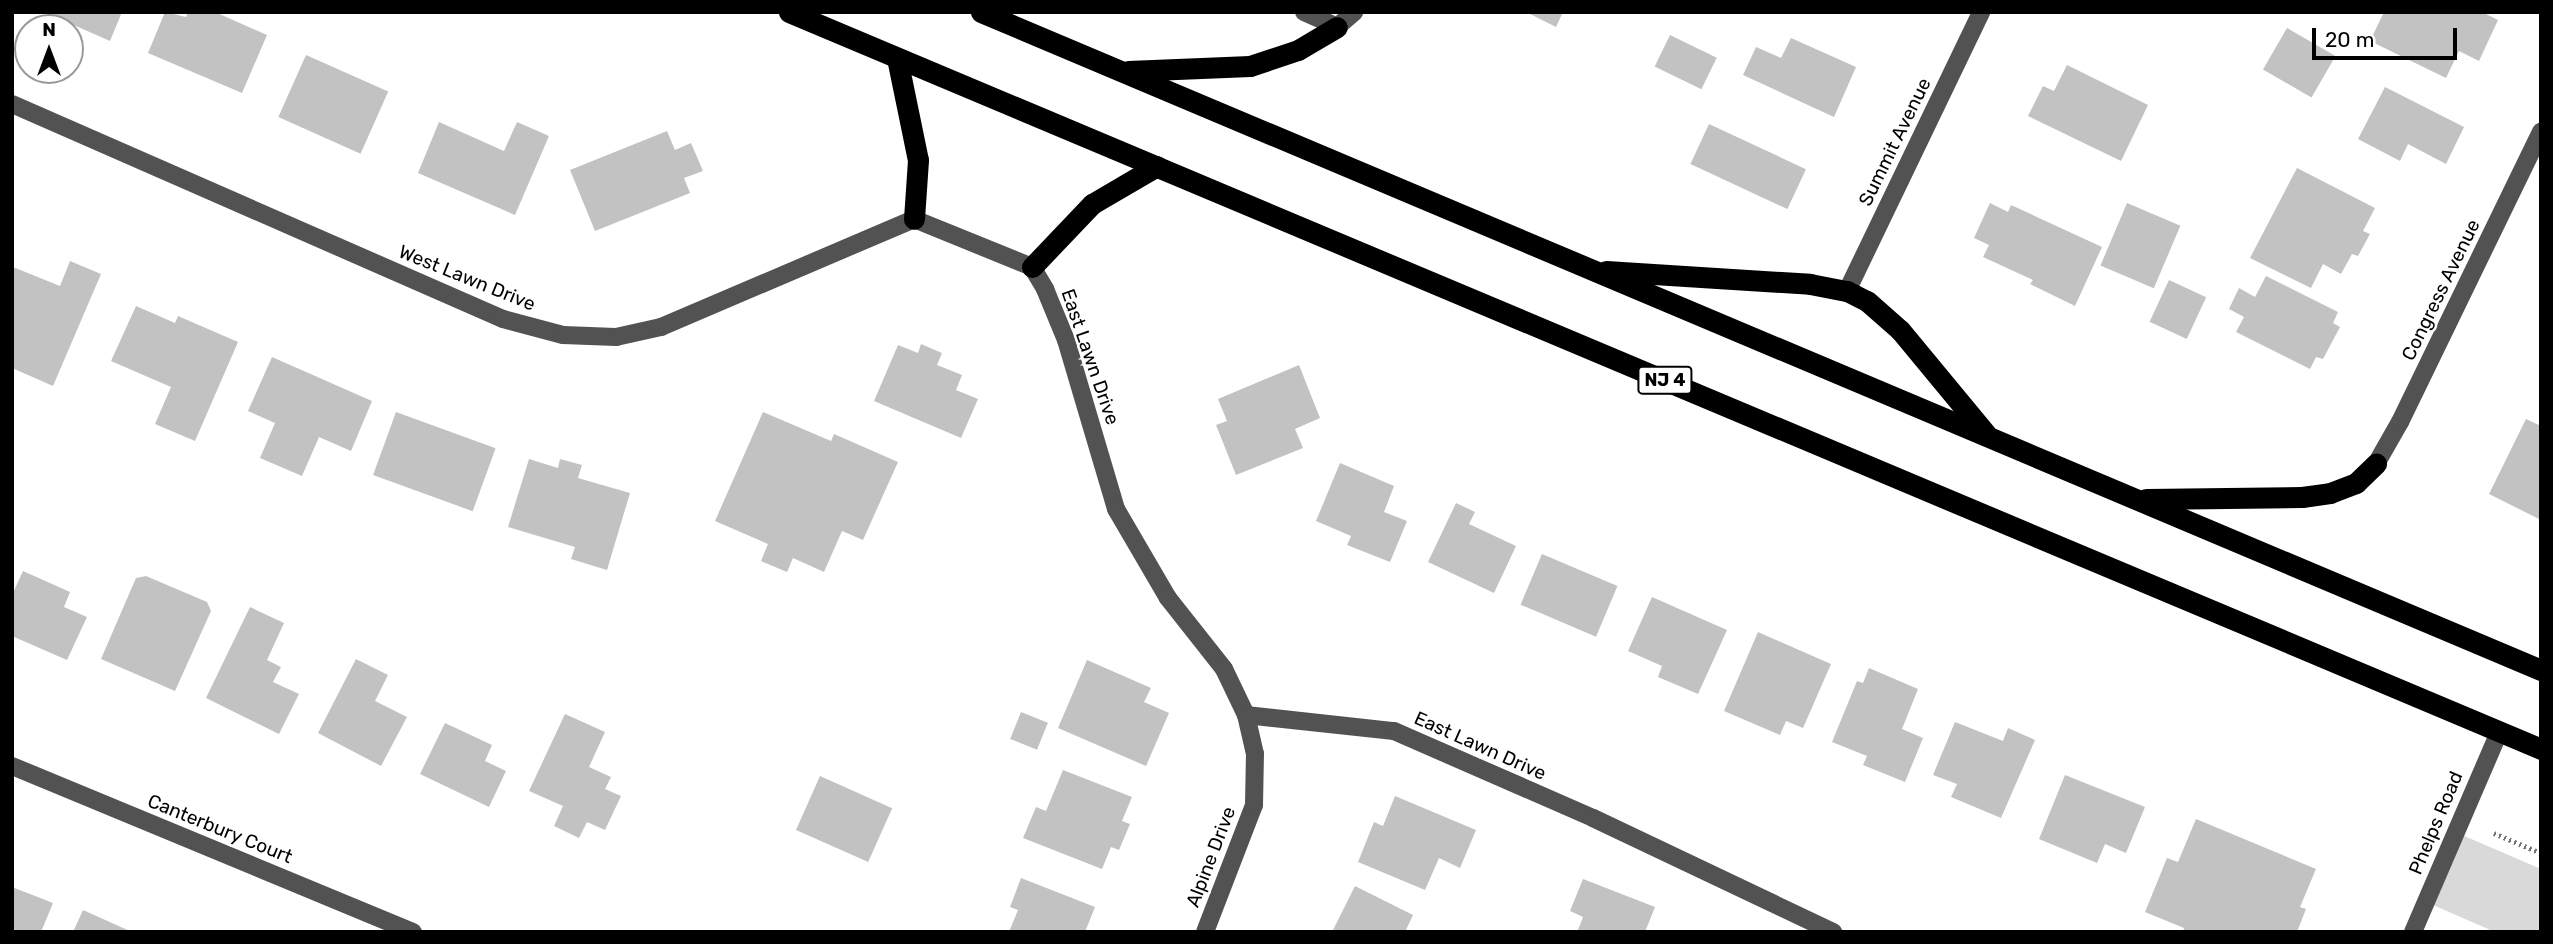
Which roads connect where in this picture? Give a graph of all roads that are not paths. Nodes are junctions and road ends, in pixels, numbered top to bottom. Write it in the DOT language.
graph roads {
  1 [pos="789,12"];
  2 [pos="981,12"];
  3 [pos="1304,12"];
  4 [pos="1354,12"];
  5 [pos="1981,12"];
  6 [pos="1338,27"];
  7 [pos="897,58"];
  8 [pos="1122,71"];
  9 [pos="12,104"];
  10 [pos="2541,131"];
  11 [pos="1157,166"];
  12 [pos="914,219"];
  13 [pos="1032,267"];
  14 [pos="1590,270"];
  15 [pos="1847,291"];
  16 [pos="1987,436"];
  17 [pos="2376,464"];
  18 [pos="2138,499"];
  19 [pos="2541,670"];
  20 [pos="1247,715"];
  21 [pos="2499,732"];
  22 [pos="2541,749"];
  23 [pos="12,766"];
  24 [pos="1801,924"];
  25 [pos="412,932"];
  26 [pos="1205,932"];
  27 [pos="1833,932"];
  28 [pos="2413,932"];
  1 -- 7 [label="highway, NJ 4"];
  2 -- 8 [label="highway"];
  3 -- 6 [label="street"];
  4 -- 6 [label="street"];
  5 -- 15 [label="street, Summit Avenue"];
  6 -- 8 [label="highway"];
  7 -- 11 [label="highway, NJ 4"];
  7 -- 12 [label="highway"];
  8 -- 14 [label="highway"];
  9 -- 12 [label="street, West Lawn Drive"];
  10 -- 17 [label="street, Congress Avenue"];
  11 -- 13 [label="highway"];
  11 -- 21 [label="highway, NJ 4"];
  12 -- 13 [label="street"];
  13 -- 20 [label="street, East Lawn Drive"];
  14 -- 15 [label="highway"];
  14 -- 16 [label="highway"];
  15 -- 16 [label="highway"];
  16 -- 18 [label="highway"];
  17 -- 18 [label="highway"];
  18 -- 19 [label="highway"];
  20 -- 24 [label="street, East Lawn Drive"];
  20 -- 26 [label="street, Alpine Drive"];
  21 -- 22 [label="highway, NJ 4"];
  21 -- 28 [label="street, Phelps Road"];
  23 -- 25 [label="street, Canterbury Court"];
  24 -- 27 [label="street, East Lawn Drive"];
}
